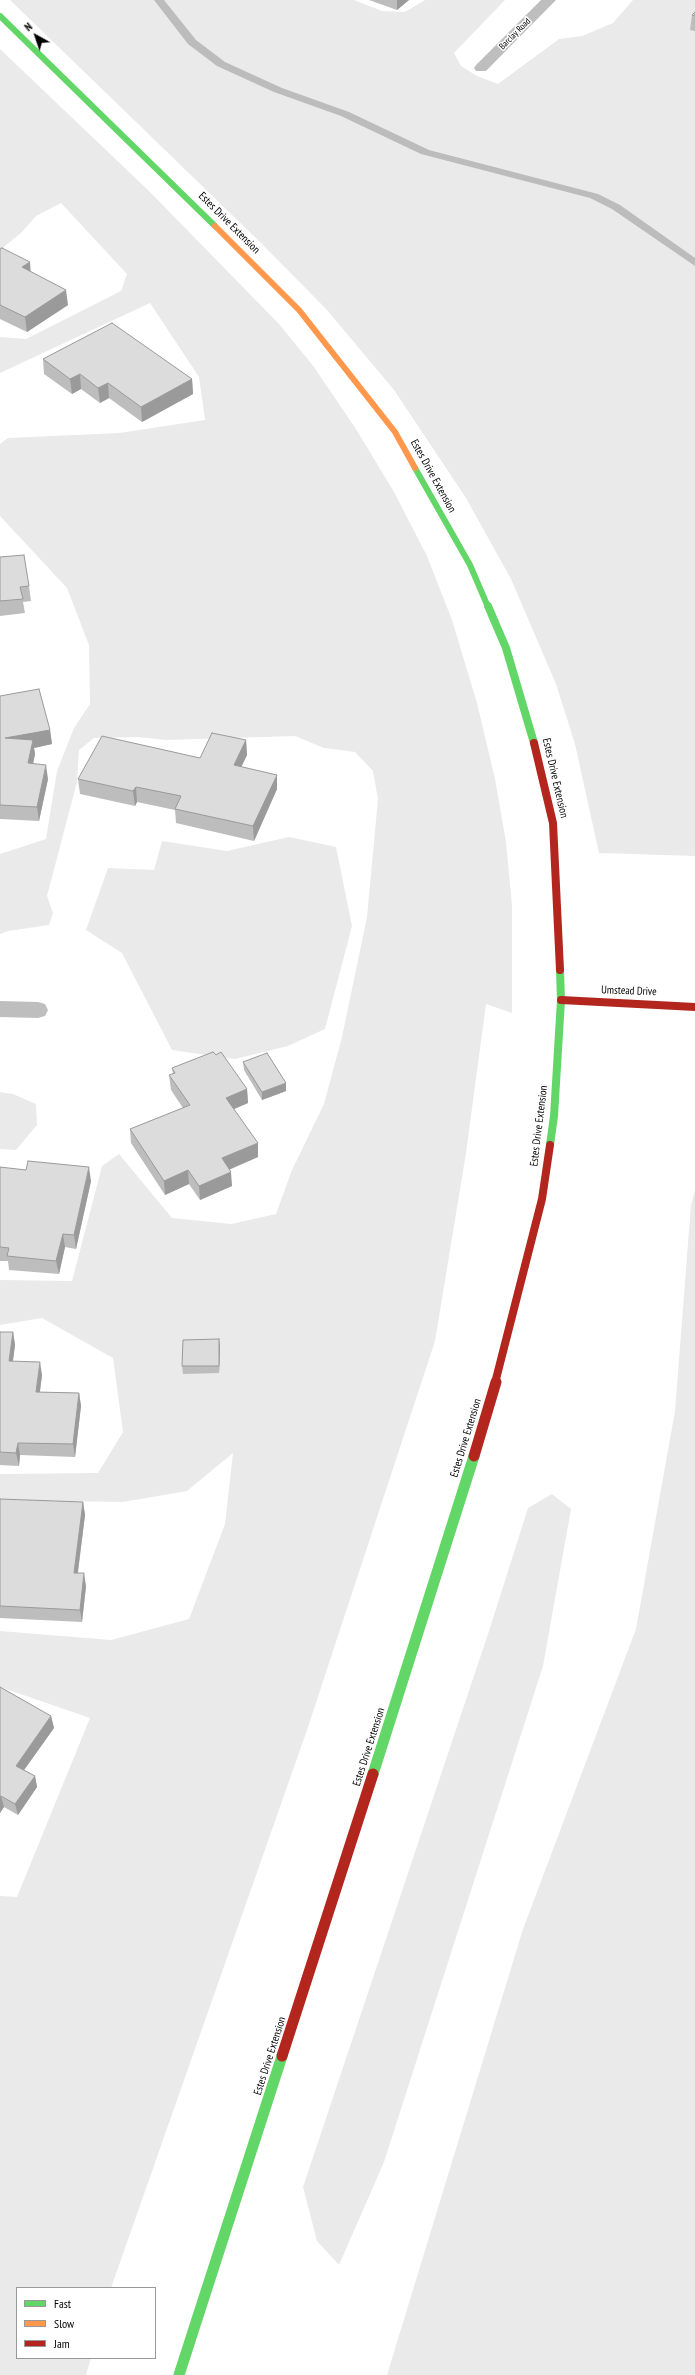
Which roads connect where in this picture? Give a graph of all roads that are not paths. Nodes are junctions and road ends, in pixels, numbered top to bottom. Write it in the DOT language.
graph roads {
  1 [pos="549,0"];
  2 [pos="0,16"];
  3 [pos="481,68"];
  4 [pos="561,1000"];
  5 [pos="695,1007"];
  6 [pos="0,1009"];
  7 [pos="38,1010"];
  8 [pos="179,2375"];
  1 -- 3 [label="street, Barclay Road"];
  2 -- 4 [label="main road, Estes Drive Extension"];
  4 -- 5 [label="main road, Umstead Drive"];
  4 -- 8 [label="main road, Estes Drive Extension"];
  6 -- 7 [label="street"];
}
